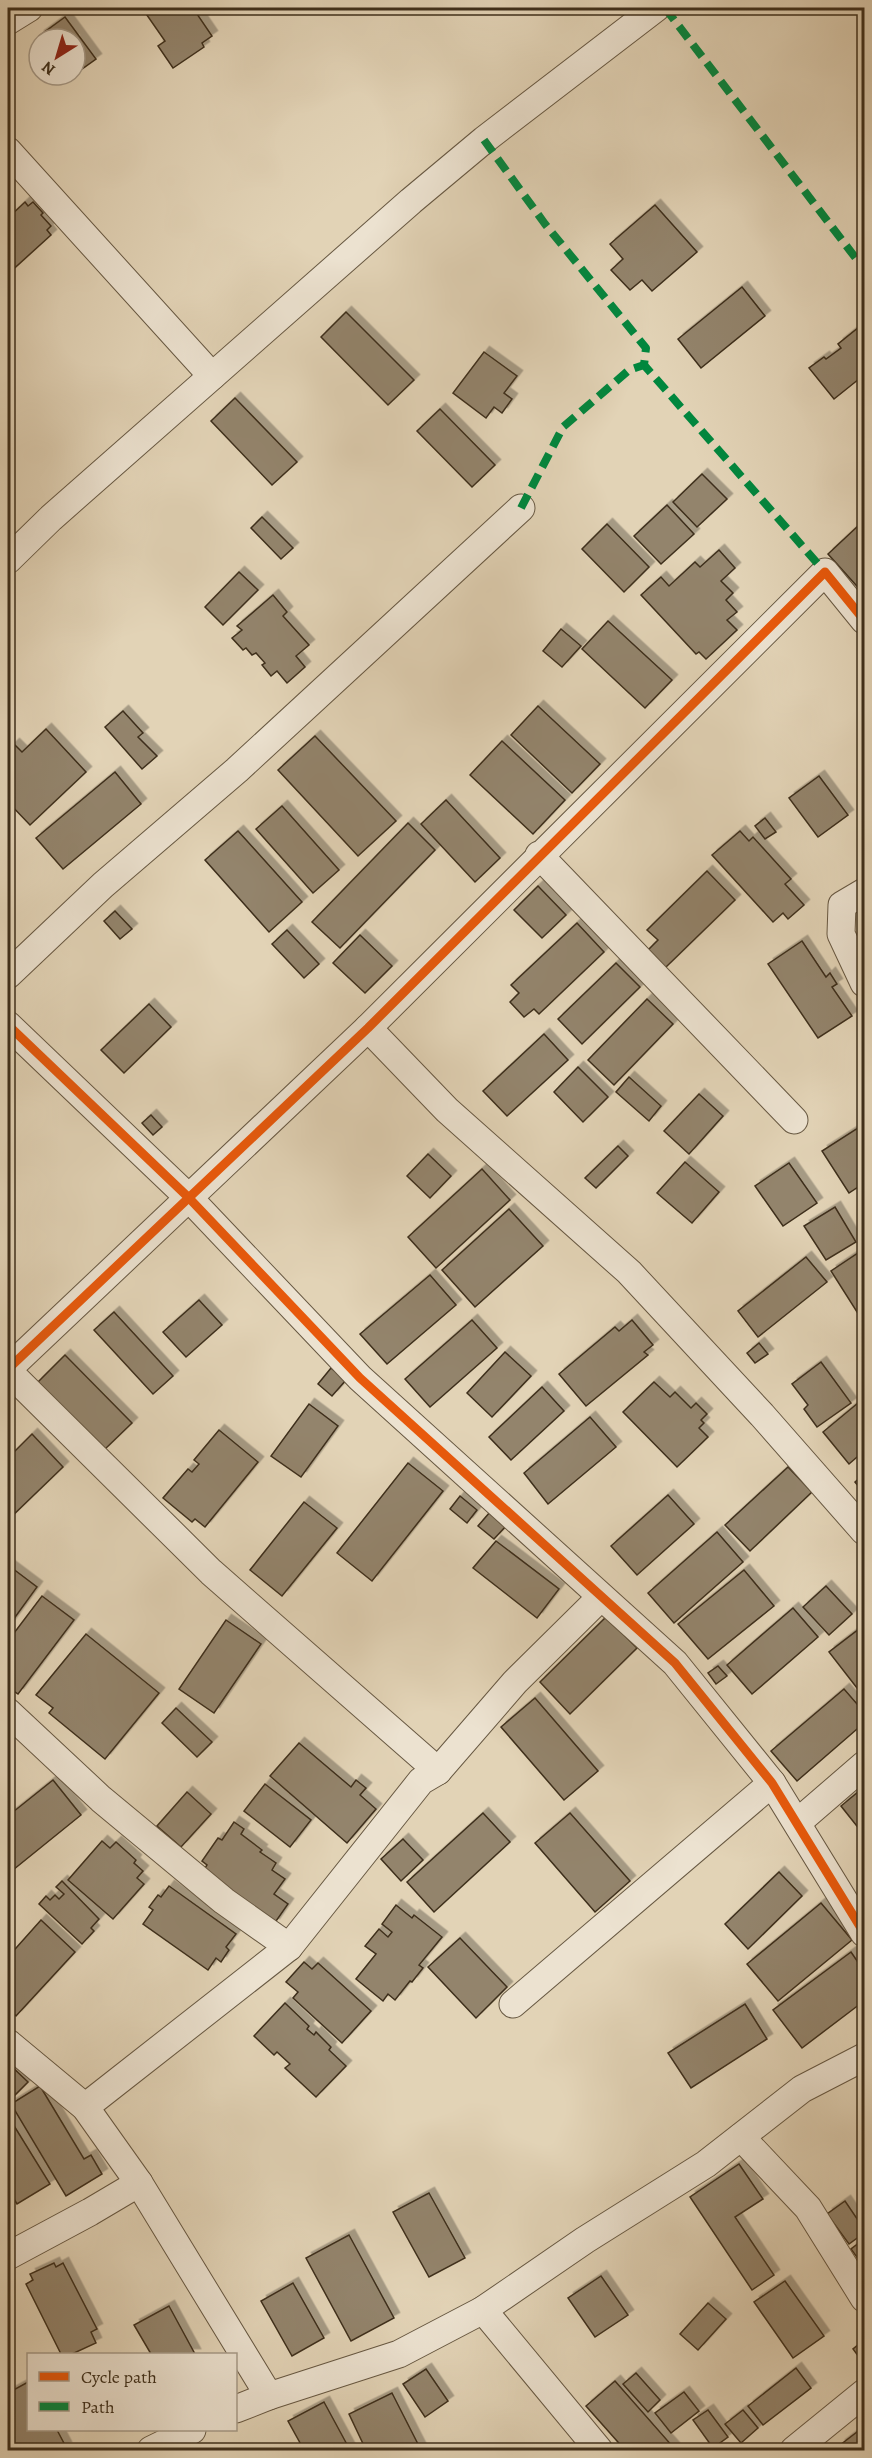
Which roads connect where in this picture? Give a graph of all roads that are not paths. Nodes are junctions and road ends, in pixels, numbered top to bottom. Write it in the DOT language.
graph roads {
  1 [pos="29,8"];
  2 [pos="656,8"];
  3 [pos="8,21"];
  4 [pos="8,151"];
  5 [pos="212,376"];
  6 [pos="521,508"];
  7 [pos="8,560"];
  8 [pos="864,620"];
  9 [pos="539,855"];
  10 [pos="864,892"];
  11 [pos="8,975"];
  12 [pos="864,983"];
  13 [pos="8,1025"];
  14 [pos="368,1028"];
  15 [pos="794,1120"];
  16 [pos="188,1197"];
  17 [pos="8,1370"];
  18 [pos="864,1531"];
  19 [pos="601,1597"];
  20 [pos="8,1712"];
  21 [pos="864,1765"];
  22 [pos="438,1771"];
  23 [pos="772,1783"];
  24 [pos="798,1822"];
  25 [pos="864,1933"];
  26 [pos="290,1947"];
  27 [pos="513,2004"];
  28 [pos="8,2043"];
  29 [pos="864,2057"];
  30 [pos="85,2107"];
  31 [pos="741,2137"];
  32 [pos="139,2183"];
  33 [pos="8,2256"];
  34 [pos="864,2298"];
  35 [pos="483,2310"];
  36 [pos="864,2393"];
  37 [pos="269,2396"];
  38 [pos="237,2409"];
  39 [pos="190,2431"];
  40 [pos="151,2451"];
  41 [pos="598,2451"];
  42 [pos="794,2451"];
  1 -- 3 [label="street"];
  2 -- 5 [label="street"];
  4 -- 5 [label="street"];
  5 -- 7 [label="street"];
  6 -- 11 [label="street"];
  8 -- 9 [label="street"];
  9 -- 14 [label="street"];
  9 -- 15 [label="street"];
  10 -- 12 [label="street"];
  13 -- 16 [label="street"];
  14 -- 16 [label="street"];
  14 -- 18 [label="street"];
  16 -- 17 [label="street"];
  16 -- 19 [label="street"];
  17 -- 22 [label="street"];
  19 -- 22 [label="street"];
  19 -- 23 [label="street"];
  20 -- 26 [label="street"];
  21 -- 24 [label="street"];
  22 -- 26 [label="street"];
  23 -- 24 [label="street"];
  23 -- 27 [label="street"];
  24 -- 25 [label="street"];
  26 -- 30 [label="street"];
  28 -- 30 [label="street"];
  29 -- 31 [label="street"];
  30 -- 32 [label="street"];
  31 -- 34 [label="street"];
  31 -- 35 [label="street"];
  32 -- 33 [label="street"];
  32 -- 37 [label="street"];
  35 -- 37 [label="street"];
  35 -- 41 [label="street"];
  36 -- 42 [label="street"];
  37 -- 38 [label="street"];
  39 -- 40 [label="street"];
}
